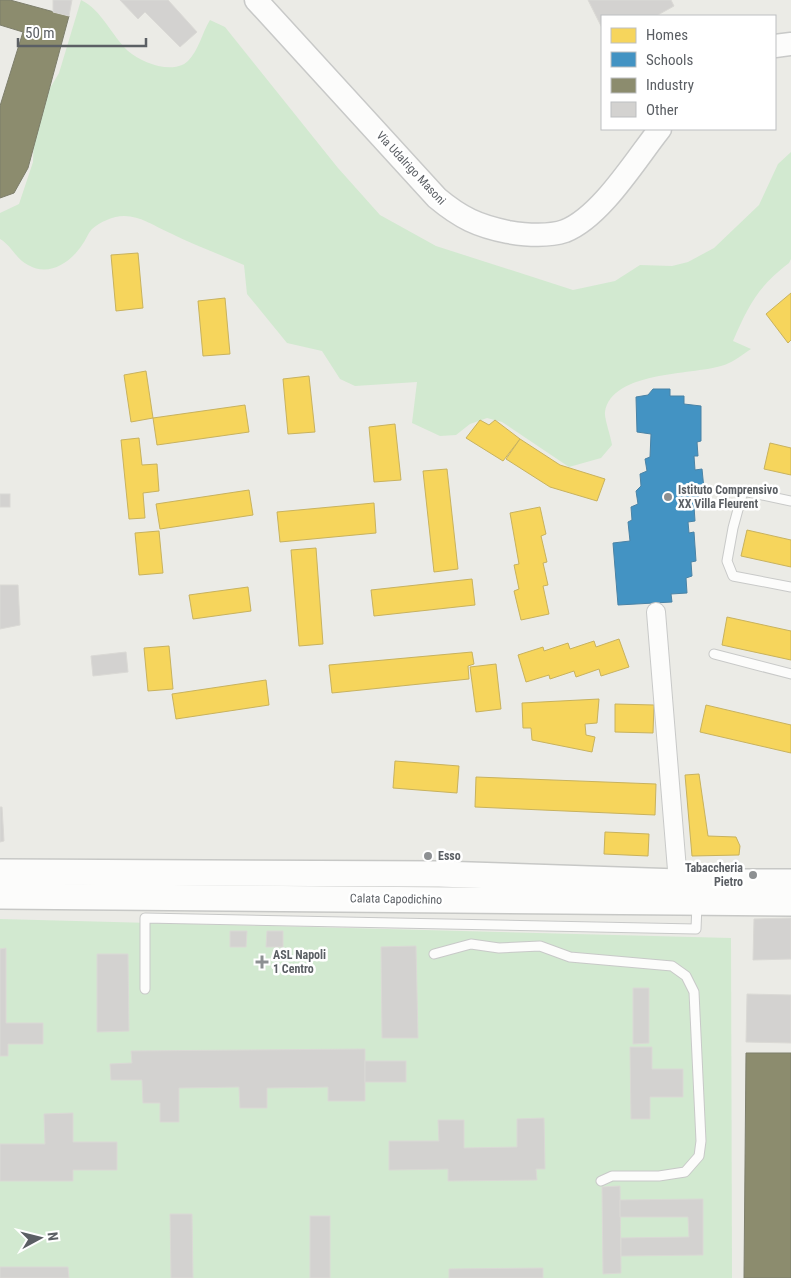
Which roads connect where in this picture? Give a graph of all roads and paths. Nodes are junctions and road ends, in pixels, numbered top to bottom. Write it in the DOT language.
graph roads {
  1 [pos="256,0"];
  2 [pos="791,44"];
  3 [pos="776,46"];
  4 [pos="659,130"];
  5 [pos="791,501"];
  6 [pos="791,588"];
  7 [pos="656,612"];
  8 [pos="714,654"];
  9 [pos="791,674"];
  10 [pos="0,872"];
  11 [pos="791,882"];
  12 [pos="0,896"];
  13 [pos="685,896"];
  14 [pos="791,903"];
  15 [pos="434,954"];
  16 [pos="144,989"];
  17 [pos="601,1181"];
  1 -- 4 [label="street, Via Udalrigo Masoni"];
  2 -- 3 [label="street"];
  5 -- 6 [label="lane"];
  7 -- 13 [label="street"];
  8 -- 9 [label="lane"];
  10 -- 13 [label="main road, Calata Capodichino"];
  11 -- 13 [label="main road, Calata Capodichino"];
  12 -- 13 [label="main road, Calata Capodichino"];
  13 -- 14 [label="main road, Calata Capodichino"];
  13 -- 16 [label="lane"];
  15 -- 17 [label="lane"];
}
